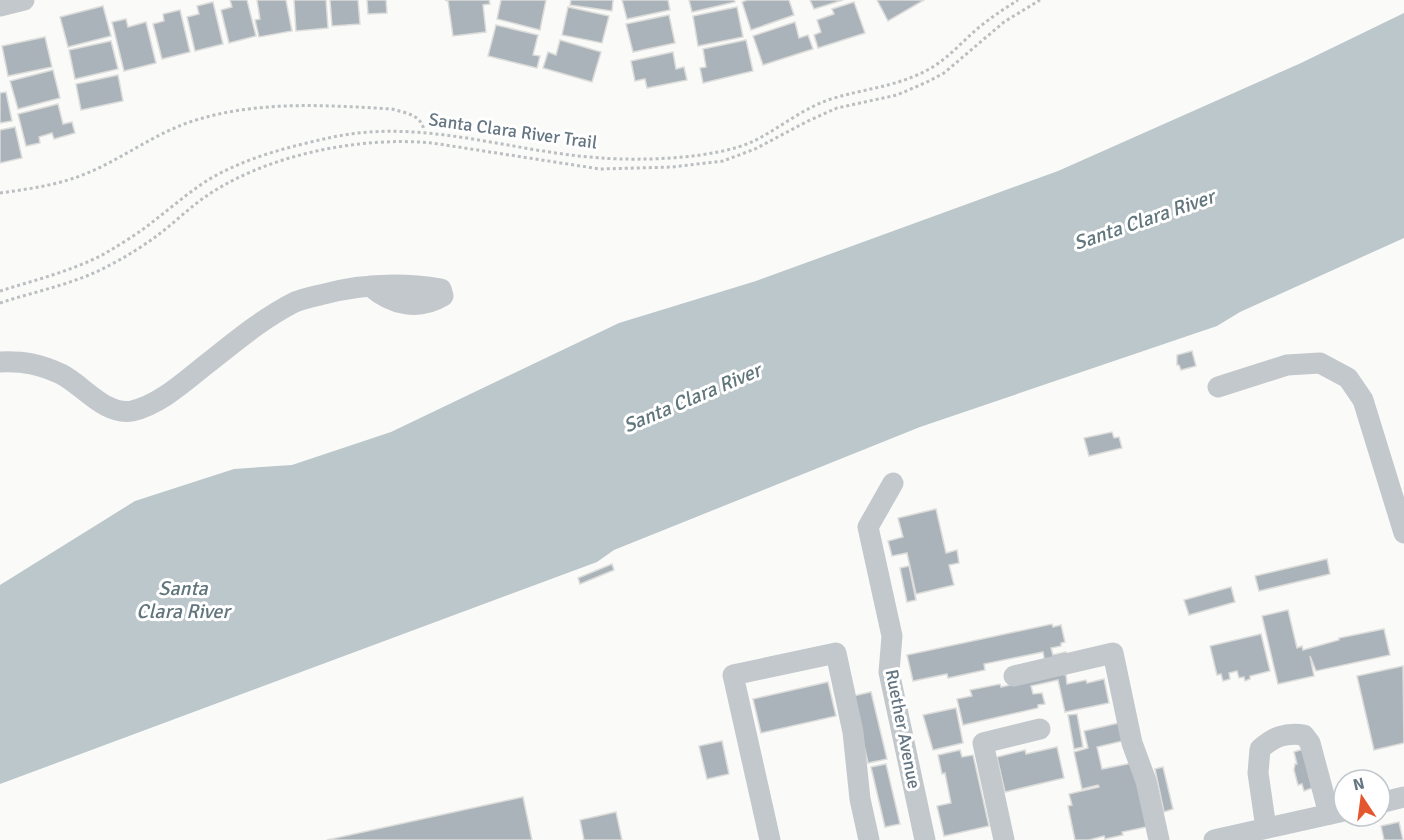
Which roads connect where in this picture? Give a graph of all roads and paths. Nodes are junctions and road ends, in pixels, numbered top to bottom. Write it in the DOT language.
graph roads {
  1 [pos="24,0"];
  2 [pos="1018,0"];
  3 [pos="1040,0"];
  4 [pos="0,6"];
  5 [pos="424,131"];
  6 [pos="0,193"];
  7 [pos="370,286"];
  8 [pos="0,291"];
  9 [pos="0,303"];
  10 [pos="0,362"];
  11 [pos="1218,387"];
  12 [pos="893,483"];
  13 [pos="1404,533"];
  14 [pos="1014,676"];
  15 [pos="1040,729"];
  16 [pos="1332,800"];
  17 [pos="1332,814"];
  18 [pos="1266,828"];
  19 [pos="770,840"];
  20 [pos="869,840"];
  21 [pos="925,840"];
  22 [pos="1004,840"];
  23 [pos="1159,840"];
  24 [pos="1214,840"];
  1 -- 4 [label="street"];
  2 -- 5 [label="path, Santa Clara River Trail"];
  3 -- 9 [label="path"];
  5 -- 6 [label="path"];
  5 -- 8 [label="path, Santa Clara River Trail"];
  7 -- 10 [label="street"];
  11 -- 13 [label="street"];
  12 -- 21 [label="street, Ruether Avenue"];
  14 -- 23 [label="street"];
  15 -- 22 [label="street"];
  16 -- 18 [label="street"];
  17 -- 18 [label="street"];
  18 -- 24 [label="street"];
  19 -- 20 [label="street"];
}
